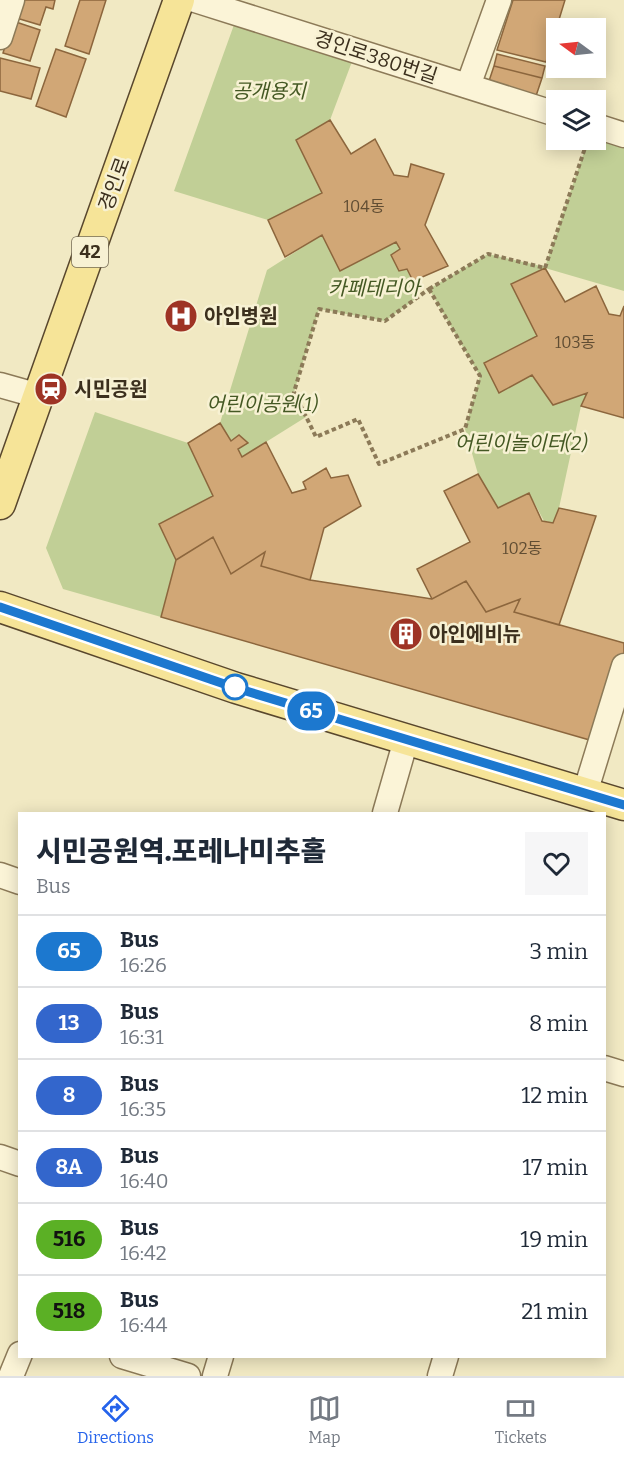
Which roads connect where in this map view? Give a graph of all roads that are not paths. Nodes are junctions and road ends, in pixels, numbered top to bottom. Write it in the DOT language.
graph roads {
  1 [pos="12,0"];
  2 [pos="179,0"];
  3 [pos="195,0"];
  4 [pos="499,0"];
  5 [pos="0,37"];
  6 [pos="468,86"];
  7 [pos="546,111"];
  8 [pos="606,129"];
  9 [pos="624,135"];
  10 [pos="0,385"];
  11 [pos="39,396"];
  12 [pos="0,504"];
  13 [pos="0,607"];
  14 [pos="624,666"];
  15 [pos="406,740"];
  16 [pos="585,793"];
  17 [pos="624,805"];
  18 [pos="385,812"];
  19 [pos="0,875"];
  20 [pos="18,881"];
  21 [pos="606,1069"];
  22 [pos="624,1074"];
  23 [pos="0,1157"];
  24 [pos="18,1163"];
  25 [pos="18,1358"];
  26 [pos="129,1358"];
  27 [pos="220,1358"];
  28 [pos="445,1358"];
  29 [pos="11,1376"];
  30 [pos="188,1376"];
  31 [pos="215,1376"];
  32 [pos="440,1376"];
  1 -- 5 [label="street"];
  2 -- 11 [label="main road, 경인로 / 42"];
  3 -- 6 [label="street, 경인로380번길"];
  4 -- 6 [label="street"];
  6 -- 7 [label="street, 경인로380번길"];
  8 -- 9 [label="street"];
  10 -- 11 [label="street"];
  11 -- 12 [label="main road, 경인로 / 42"];
  13 -- 15 [label="main road"];
  14 -- 16 [label="street"];
  15 -- 16 [label="main road"];
  15 -- 18 [label="street"];
  16 -- 17 [label="main road"];
  19 -- 20 [label="street"];
  21 -- 22 [label="street"];
  23 -- 24 [label="street"];
  25 -- 29 [label="street"];
  26 -- 30 [label="street"];
  27 -- 31 [label="street"];
  28 -- 32 [label="street"];
}
